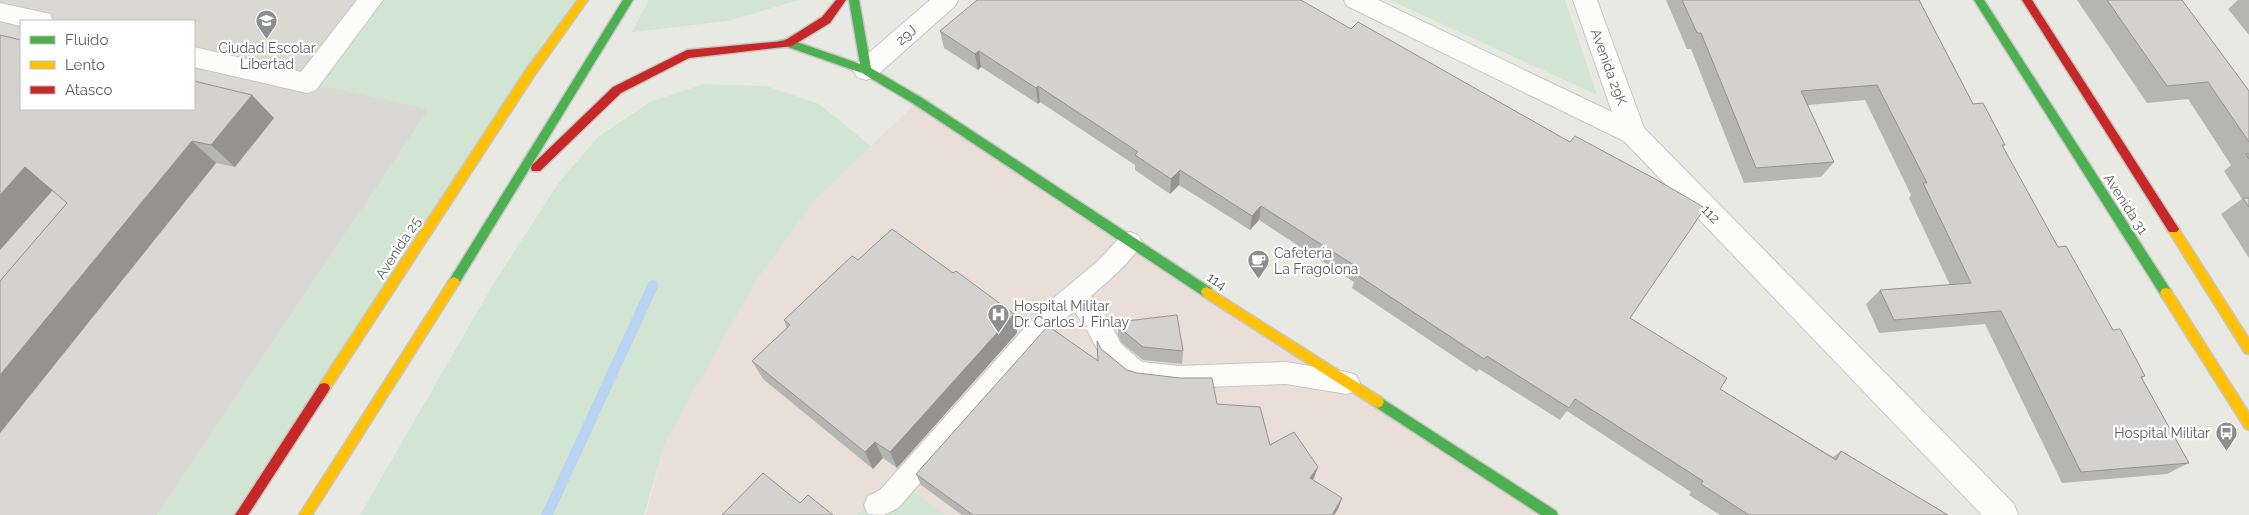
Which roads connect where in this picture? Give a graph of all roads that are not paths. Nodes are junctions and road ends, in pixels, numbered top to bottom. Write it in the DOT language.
graph roads {
  1 [pos="371,0"];
  2 [pos="583,0"];
  3 [pos="628,0"];
  4 [pos="841,0"];
  5 [pos="854,0"];
  6 [pos="946,0"];
  7 [pos="1356,0"];
  8 [pos="1585,0"];
  9 [pos="1979,0"];
  10 [pos="2028,0"];
  11 [pos="0,12"];
  12 [pos="36,20"];
  13 [pos="788,43"];
  14 [pos="195,57"];
  15 [pos="866,70"];
  16 [pos="1633,134"];
  17 [pos="508,196"];
  18 [pos="1130,242"];
  19 [pos="1076,296"];
  20 [pos="2249,349"];
  21 [pos="1347,382"];
  22 [pos="2249,424"];
  23 [pos="877,505"];
  24 [pos="240,515"];
  25 [pos="305,515"];
  26 [pos="1552,515"];
  27 [pos="2003,515"];
  1 -- 14 [label="street"];
  2 -- 24 [label="main road, Avenida 25"];
  3 -- 17 [label="main road"];
  4 -- 13 [label="main road"];
  5 -- 15 [label="main road"];
  6 -- 15 [label="street, 29J"];
  7 -- 16 [label="street, 112"];
  8 -- 16 [label="street, Avenida 29K"];
  9 -- 22 [label="main road, Avenida 31"];
  10 -- 20 [label="main road, Avenida 31"];
  11 -- 12 [label="street"];
  13 -- 15 [label="main road, 114"];
  13 -- 17 [label="main road"];
  15 -- 18 [label="main road, 114"];
  16 -- 27 [label="street, 112"];
  17 -- 25 [label="main road"];
  18 -- 19 [label="lane"];
  18 -- 21 [label="main road, 114"];
  19 -- 21 [label="lane"];
  19 -- 23 [label="lane"];
  21 -- 26 [label="main road, 114"];
}
